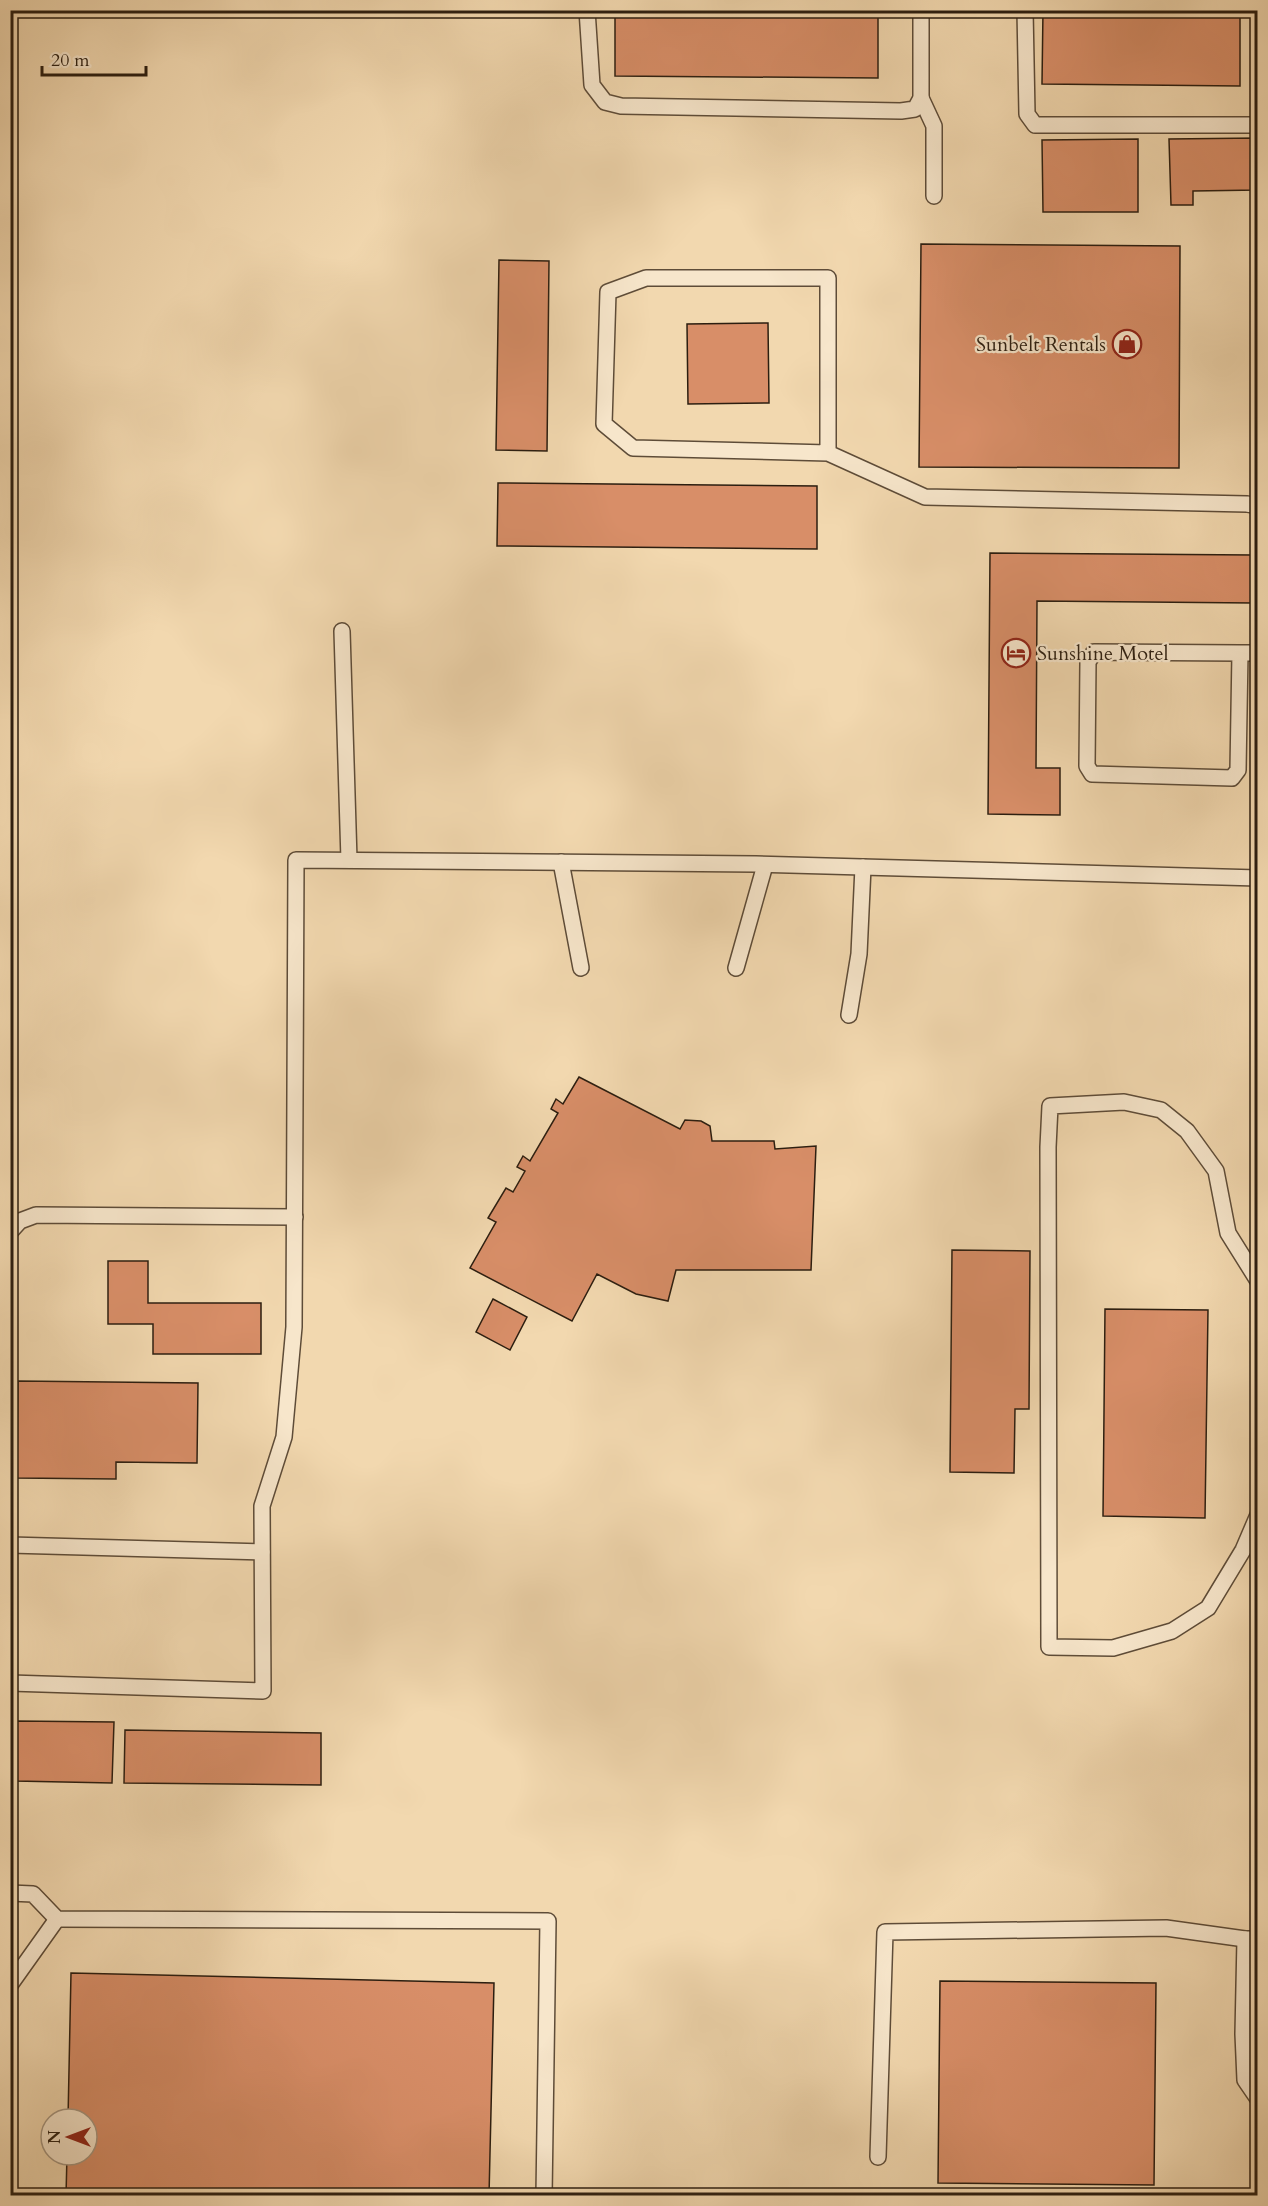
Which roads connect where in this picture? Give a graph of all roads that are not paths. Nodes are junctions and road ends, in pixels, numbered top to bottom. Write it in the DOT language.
graph roads {
  1 [pos="587,10"];
  2 [pos="921,10"];
  3 [pos="1025,10"];
  4 [pos="921,98"];
  5 [pos="1257,125"];
  6 [pos="934,196"];
  7 [pos="828,453"];
  8 [pos="1257,506"];
  9 [pos="342,631"];
  10 [pos="1240,653"];
  11 [pos="1257,653"];
  12 [pos="349,860"];
  13 [pos="561,862"];
  14 [pos="765,865"];
  15 [pos="863,867"];
  16 [pos="1257,878"];
  17 [pos="581,968"];
  18 [pos="736,968"];
  19 [pos="849,1015"];
  20 [pos="295,1216"];
  21 [pos="10,1232"];
  22 [pos="1257,1281"];
  23 [pos="1257,1515"];
  24 [pos="10,1545"];
  25 [pos="262,1552"];
  26 [pos="10,1683"];
  27 [pos="10,1893"];
  28 [pos="57,1919"];
  29 [pos="1251,1939"];
  30 [pos="10,1985"];
  31 [pos="1257,2099"];
  32 [pos="878,2157"];
  33 [pos="544,2196"];
  1 -- 4 [label="lane"];
  2 -- 4 [label="lane"];
  3 -- 5 [label="lane"];
  4 -- 6 [label="lane"];
  7 -- 7 [label="lane"];
  7 -- 8 [label="lane"];
  9 -- 12 [label="lane"];
  10 -- 10 [label="lane"];
  10 -- 11 [label="lane"];
  12 -- 13 [label="lane"];
  12 -- 20 [label="lane"];
  13 -- 14 [label="lane"];
  13 -- 17 [label="lane"];
  14 -- 15 [label="lane"];
  14 -- 18 [label="lane"];
  15 -- 16 [label="lane"];
  15 -- 19 [label="lane"];
  20 -- 21 [label="lane"];
  20 -- 25 [label="lane"];
  22 -- 23 [label="lane"];
  24 -- 25 [label="lane"];
  25 -- 26 [label="lane"];
  27 -- 28 [label="lane"];
  28 -- 30 [label="lane"];
  28 -- 33 [label="lane"];
  29 -- 31 [label="lane"];
  29 -- 32 [label="lane"];
}
